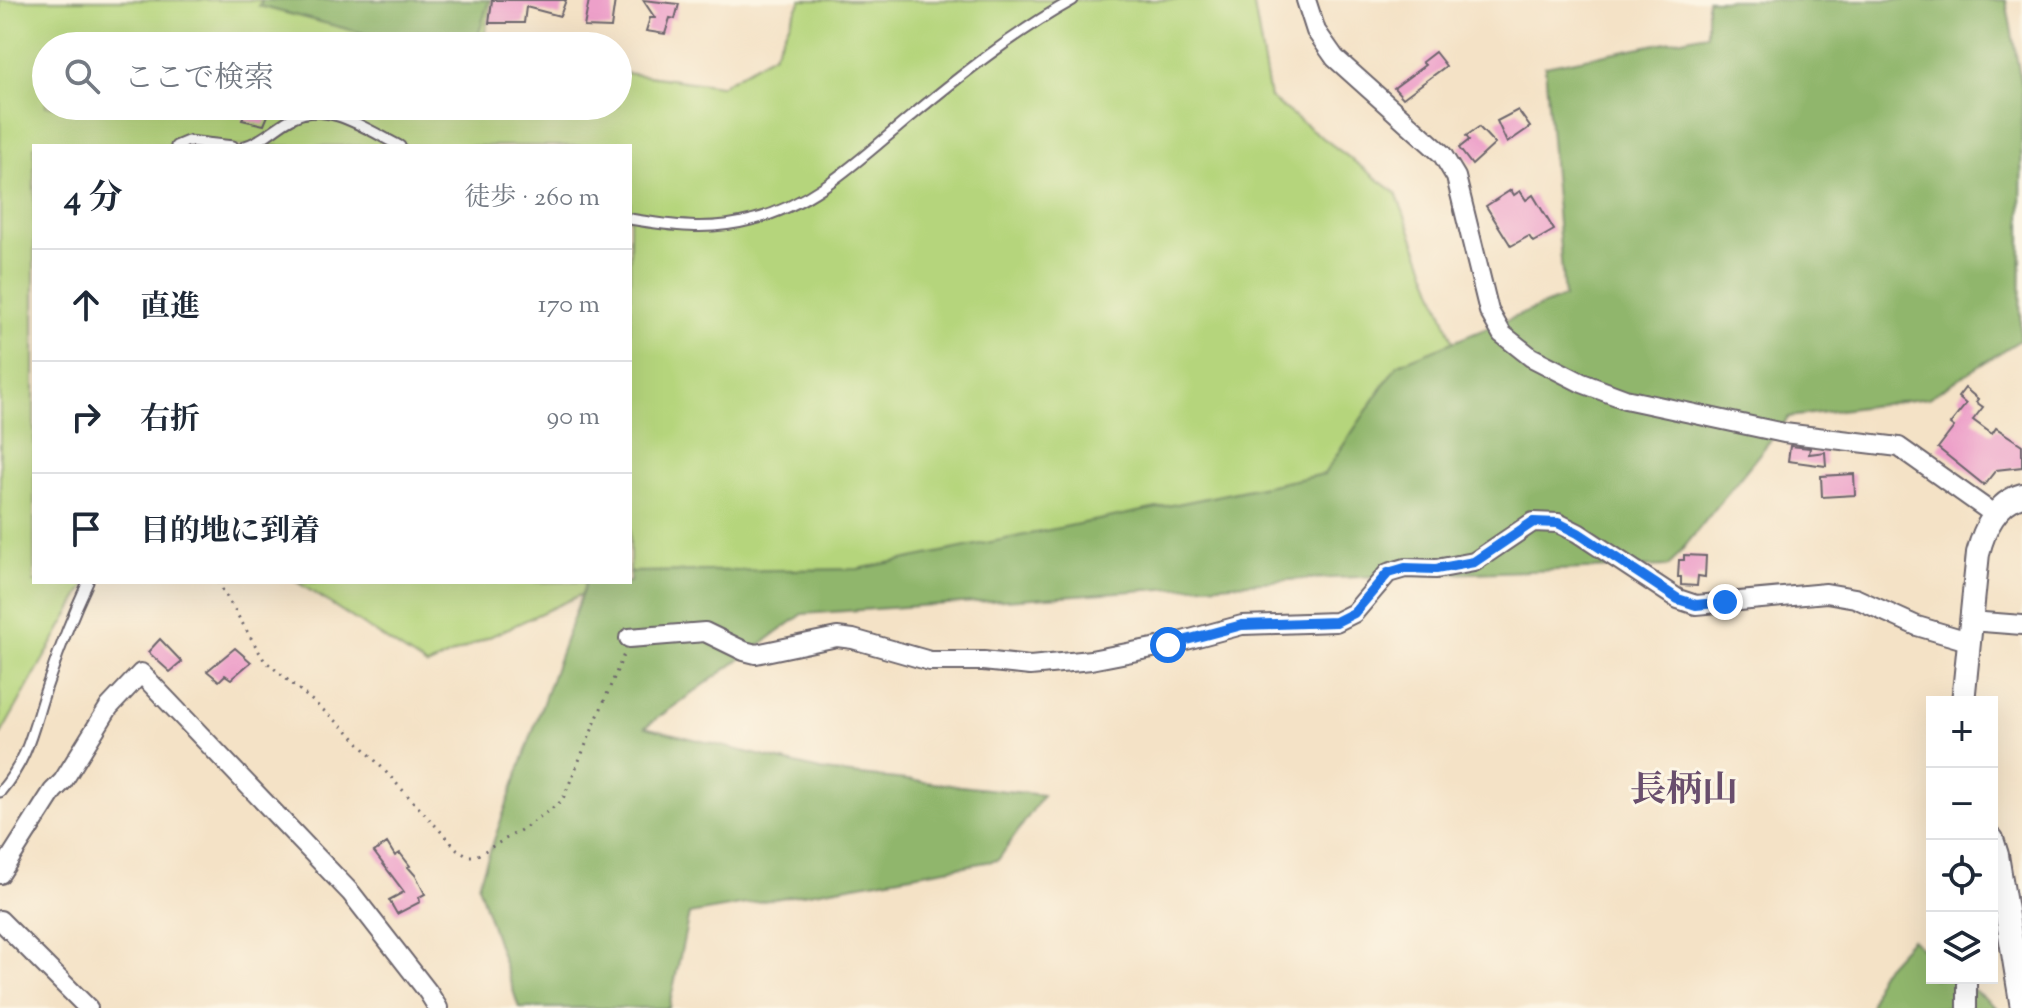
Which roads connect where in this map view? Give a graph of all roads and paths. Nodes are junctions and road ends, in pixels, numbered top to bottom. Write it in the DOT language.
graph roads {
  1 [pos="1073,0"];
  2 [pos="1306,0"];
  3 [pos="288,120"];
  4 [pos="344,120"];
  5 [pos="181,144"];
  6 [pos="215,144"];
  7 [pos="252,144"];
  8 [pos="396,144"];
  9 [pos="632,219"];
  10 [pos="2022,495"];
  11 [pos="1995,515"];
  12 [pos="87,584"];
  13 [pos="219,584"];
  14 [pos="2022,625"];
  15 [pos="1969,631"];
  16 [pos="629,638"];
  17 [pos="1964,696"];
  18 [pos="0,792"];
  19 [pos="1992,840"];
  20 [pos="0,874"];
  21 [pos="0,920"];
  22 [pos="1967,984"];
  23 [pos="88,1008"];
  24 [pos="438,1008"];
  25 [pos="1967,1008"];
  26 [pos="2022,1008"];
  1 -- 9 [label="lane"];
  2 -- 11 [label="street"];
  3 -- 7 [label="lane"];
  4 -- 8 [label="lane"];
  5 -- 6 [label="lane"];
  10 -- 11 [label="street"];
  11 -- 15 [label="street"];
  12 -- 18 [label="lane"];
  13 -- 16 [label="path"];
  14 -- 15 [label="street"];
  15 -- 16 [label="street"];
  15 -- 17 [label="street"];
  19 -- 26 [label="street"];
  20 -- 24 [label="street"];
  21 -- 23 [label="street"];
  22 -- 25 [label="street"];
}
